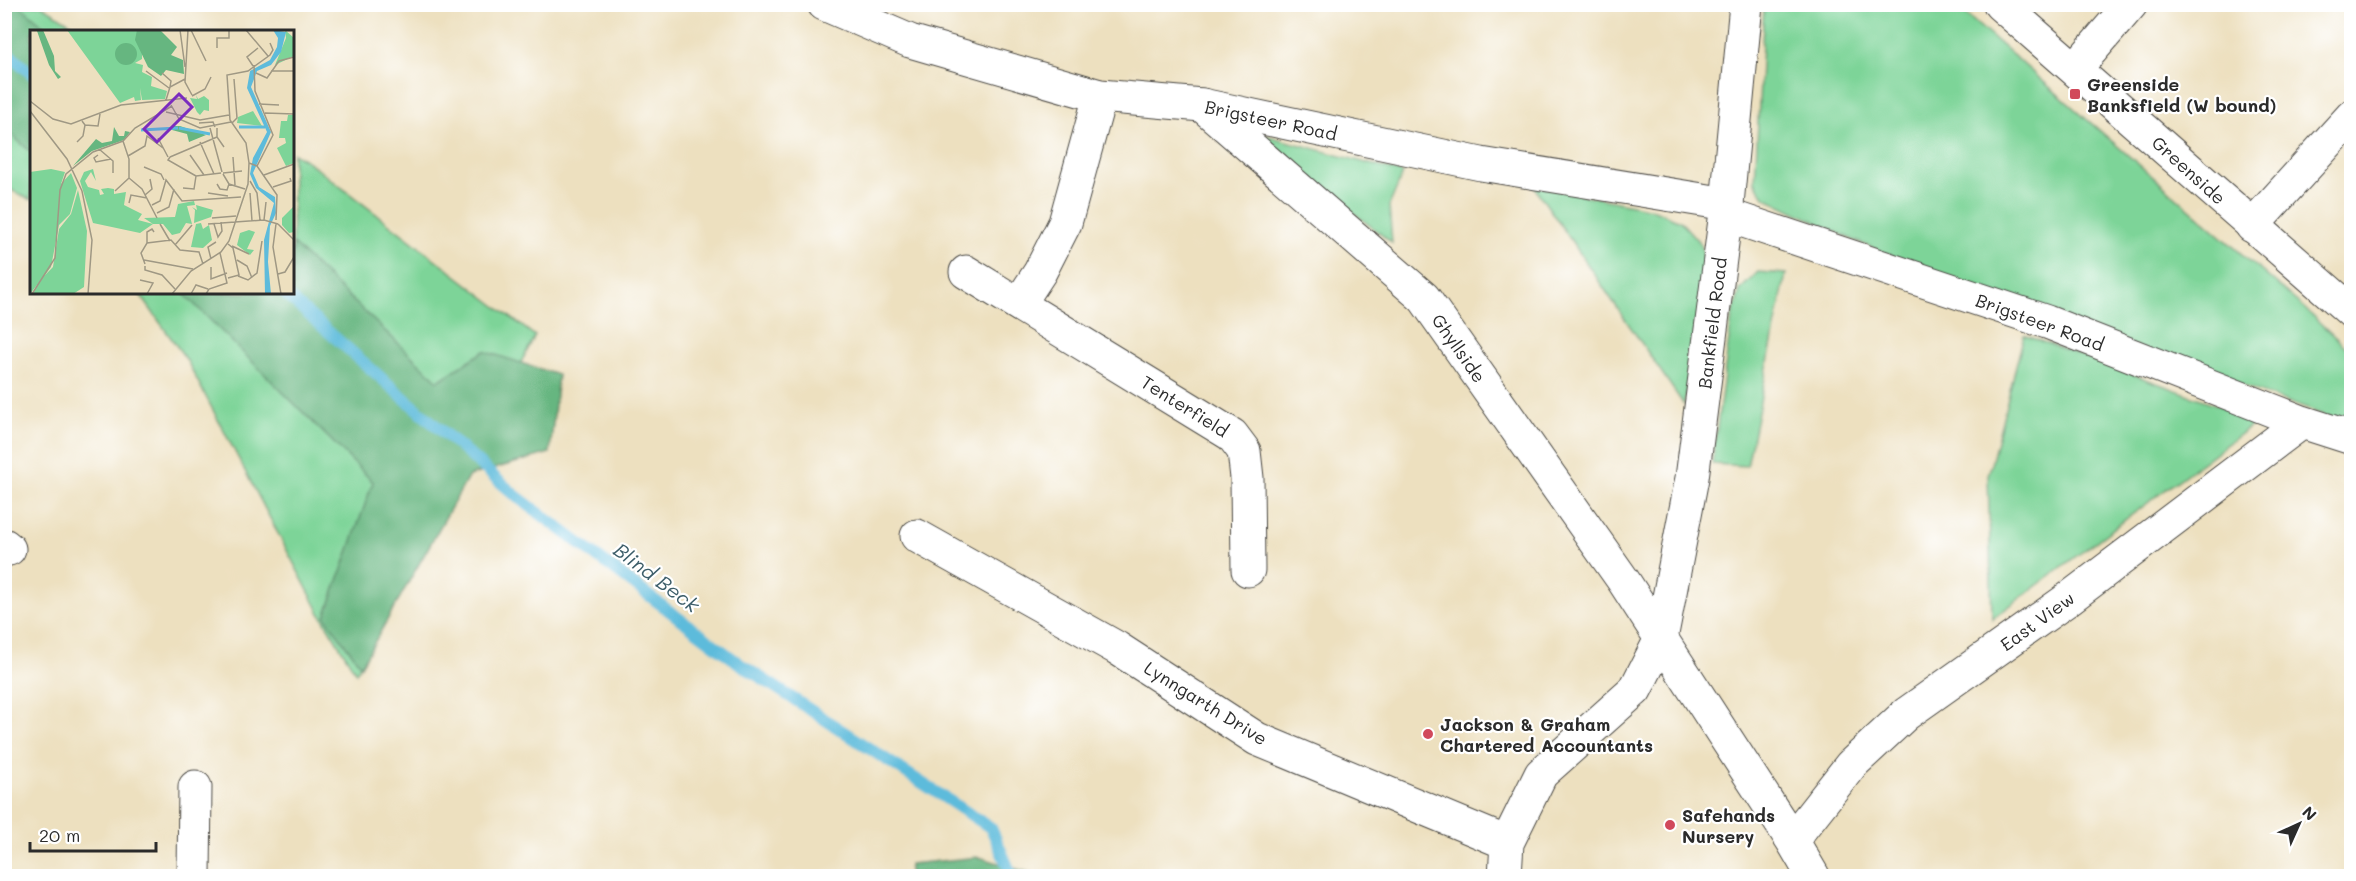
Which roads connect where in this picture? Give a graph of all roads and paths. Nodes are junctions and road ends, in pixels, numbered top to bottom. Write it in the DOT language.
graph roads {
  1 [pos="824,4"];
  2 [pos="1746,4"];
  3 [pos="2000,4"];
  4 [pos="2131,4"];
  5 [pos="2075,69"];
  6 [pos="1100,96"];
  7 [pos="1202,105"];
  8 [pos="2352,116"];
  9 [pos="1726,209"];
  10 [pos="2252,226"];
  11 [pos="966,272"];
  12 [pos="1019,304"];
  13 [pos="2352,312"];
  14 [pos="2302,422"];
  15 [pos="2352,438"];
  16 [pos="917,536"];
  17 [pos="1248,570"];
  18 [pos="1661,639"];
  19 [pos="195,787"];
  20 [pos="1792,840"];
  21 [pos="1507,843"];
  22 [pos="194,876"];
  23 [pos="1505,876"];
  24 [pos="1813,876"];
  1 -- 6 [label="street, Brigsteer Road"];
  2 -- 9 [label="street, Bankfield Road"];
  3 -- 5 [label="street, Greenside"];
  4 -- 5 [label="street"];
  5 -- 10 [label="street, Greenside"];
  6 -- 7 [label="street, Brigsteer Road"];
  6 -- 12 [label="street"];
  7 -- 9 [label="street, Brigsteer Road"];
  7 -- 18 [label="street, Ghyllside"];
  8 -- 10 [label="street"];
  9 -- 14 [label="street, Brigsteer Road"];
  9 -- 18 [label="street, Bankfield Road"];
  10 -- 13 [label="street, Greenside"];
  11 -- 12 [label="street, Tenterfield"];
  12 -- 17 [label="street, Tenterfield"];
  14 -- 15 [label="street, Brigsteer Road"];
  14 -- 20 [label="street, East View"];
  16 -- 21 [label="street, Lynngarth Drive"];
  18 -- 20 [label="street, Ghyllside"];
  18 -- 21 [label="street, Bankfield Road"];
  19 -- 22 [label="street"];
  20 -- 24 [label="street, Ghyllside"];
  21 -- 23 [label="street"];
}
